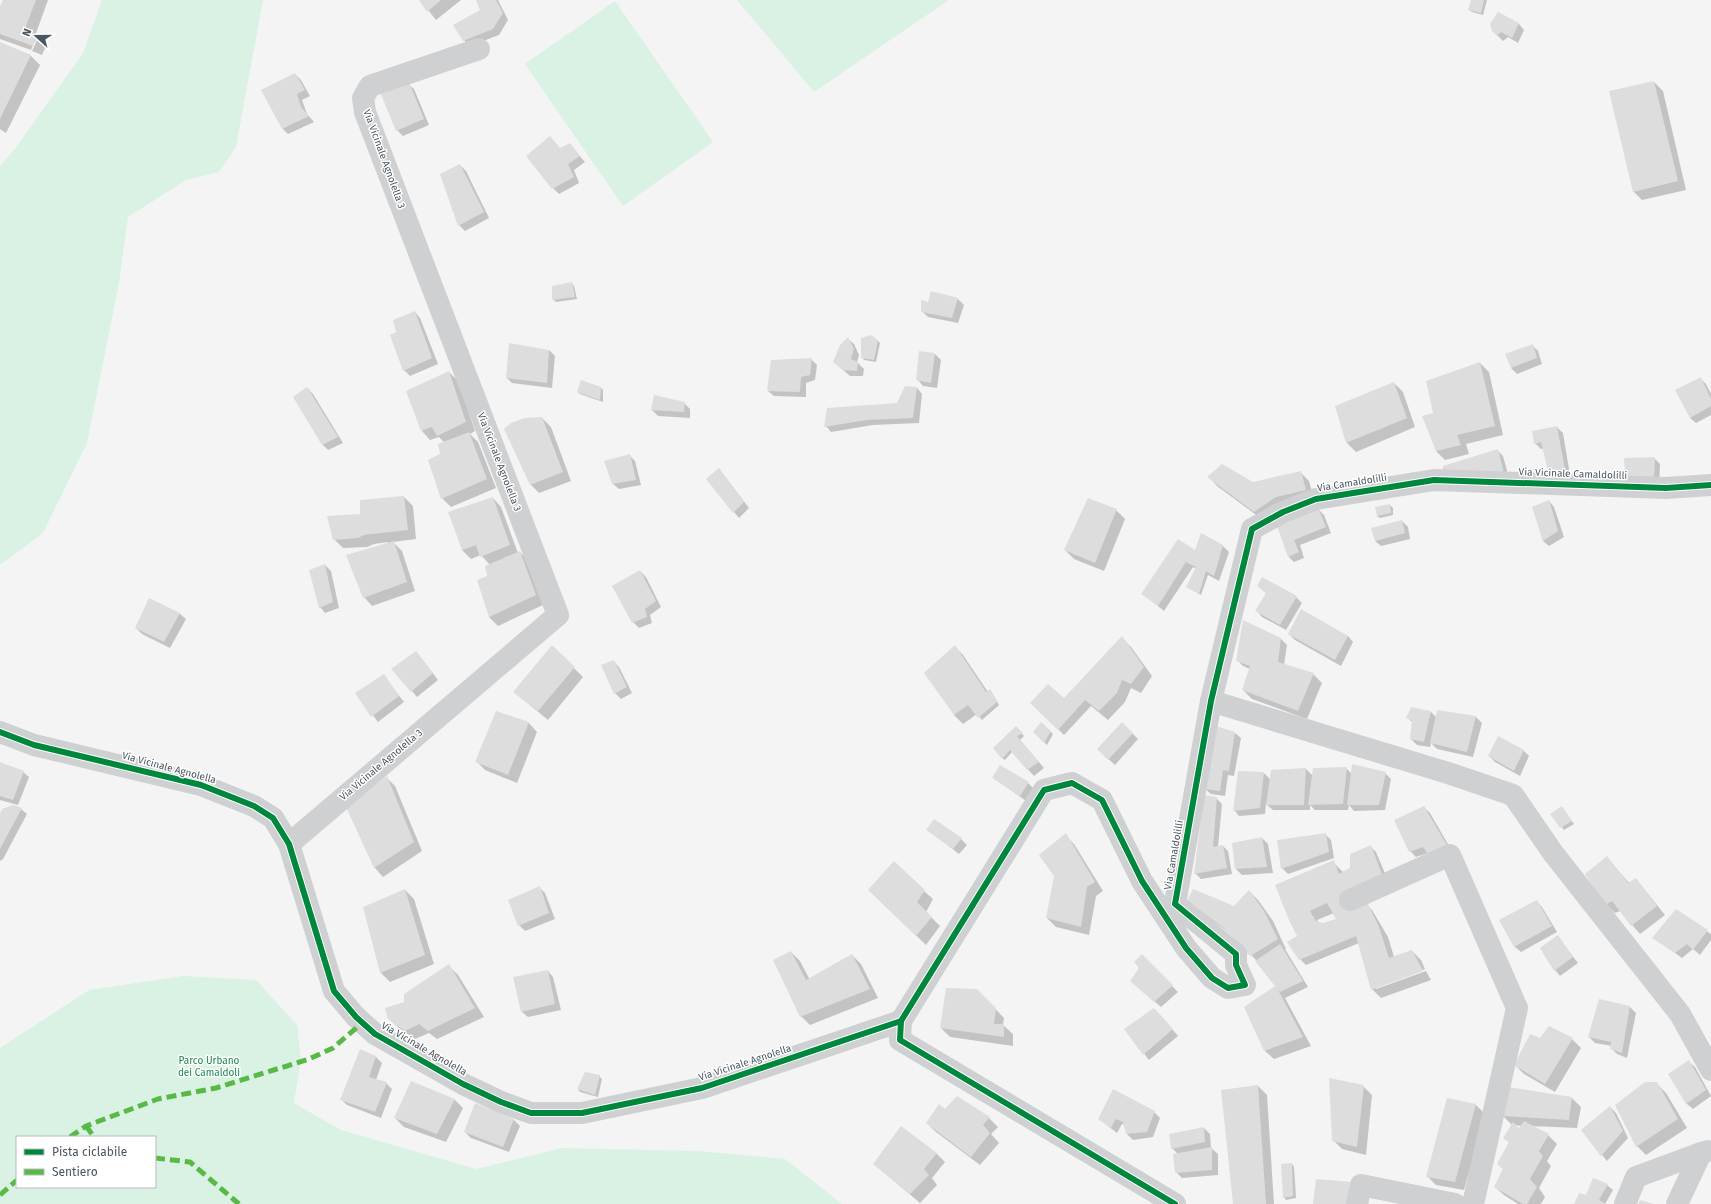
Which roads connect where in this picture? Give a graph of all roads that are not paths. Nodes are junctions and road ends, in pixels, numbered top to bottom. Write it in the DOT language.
graph roads {
  1 [pos="479,49"];
  2 [pos="1434,480"];
  3 [pos="1711,485"];
  4 [pos="1211,702"];
  5 [pos="0,732"];
  6 [pos="289,844"];
  7 [pos="1350,900"];
  8 [pos="901,1021"];
  9 [pos="1711,1070"];
  10 [pos="1706,1152"];
  11 [pos="1175,1204"];
  12 [pos="1357,1204"];
  13 [pos="1454,1204"];
  14 [pos="1472,1204"];
  15 [pos="1625,1204"];
  16 [pos="1677,1204"];
  1 -- 6 [label="street, Via Vicinale Agnolella 3"];
  2 -- 3 [label="street, Via Vicinale Camaldolilli"];
  2 -- 4 [label="street, Via Camaldolilli"];
  4 -- 8 [label="street, Via Camaldolilli"];
  4 -- 9 [label="street"];
  5 -- 6 [label="street, Via Vicinale Agnolella"];
  6 -- 8 [label="street, Via Vicinale Agnolella"];
  7 -- 14 [label="street"];
  8 -- 11 [label="street"];
  10 -- 15 [label="street"];
  10 -- 16 [label="street"];
  12 -- 13 [label="street"];
}
